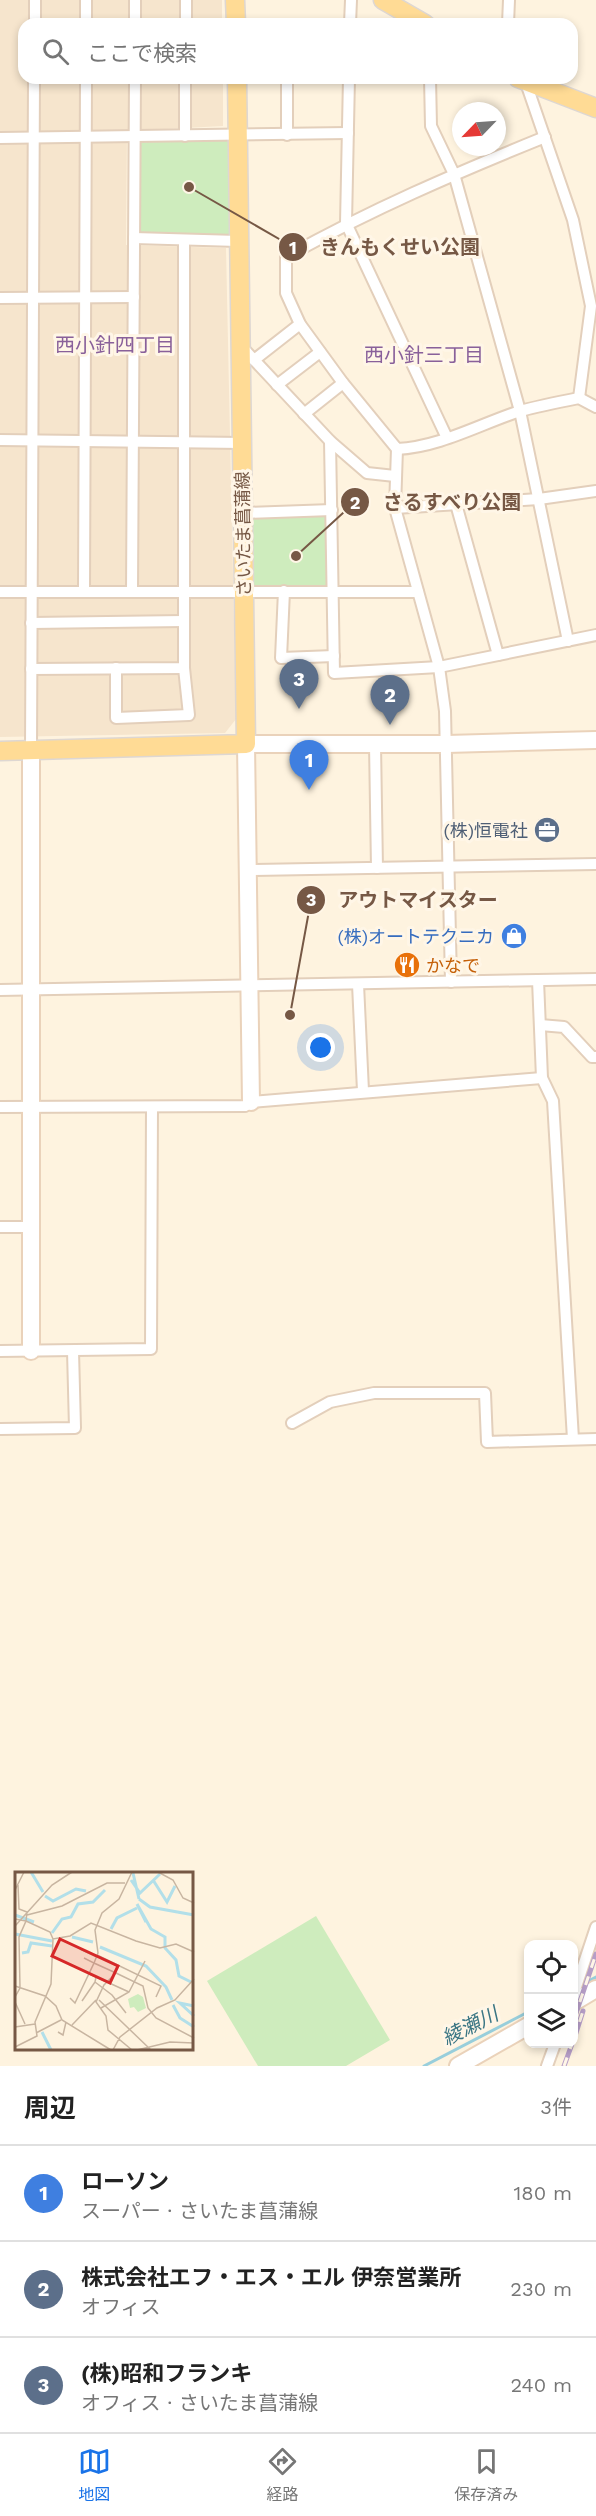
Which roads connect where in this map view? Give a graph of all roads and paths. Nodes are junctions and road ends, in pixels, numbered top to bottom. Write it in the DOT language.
graph roads {
  1 [pos="35,0"];
  2 [pos="86,0"];
  3 [pos="135,0"];
  4 [pos="186,0"];
  5 [pos="235,0"];
  6 [pos="351,0"];
  7 [pos="497,0"];
  8 [pos="390,2"];
  9 [pos="509,4"];
  10 [pos="35,18"];
  11 [pos="86,18"];
  12 [pos="135,18"];
  13 [pos="186,18"];
  14 [pos="236,18"];
  15 [pos="350,18"];
  16 [pos="415,18"];
  17 [pos="34,84"];
  18 [pos="86,84"];
  19 [pos="135,84"];
  20 [pos="186,84"];
  21 [pos="237,84"];
  22 [pos="287,84"];
  23 [pos="349,84"];
  24 [pos="430,84"];
  25 [pos="523,84"];
  26 [pos="534,84"];
  27 [pos="596,108"];
  28 [pos="348,133"];
  29 [pos="238,135"];
  30 [pos="287,135"];
  31 [pos="134,136"];
  32 [pos="185,136"];
  33 [pos="86,137"];
  34 [pos="545,137"];
  35 [pos="0,138"];
  36 [pos="34,138"];
  37 [pos="454,174"];
  38 [pos="346,223"];
  39 [pos="134,238"];
  40 [pos="184,240"];
  41 [pos="238,242"];
  42 [pos="0,297"];
  43 [pos="33,297"];
  44 [pos="85,297"];
  45 [pos="134,297"];
  46 [pos="300,324"];
  47 [pos="320,352"];
  48 [pos="248,354"];
  49 [pos="343,384"];
  50 [pos="277,385"];
  51 [pos="579,398"];
  52 [pos="596,407"];
  53 [pos="520,411"];
  54 [pos="304,414"];
  55 [pos="447,438"];
  56 [pos="0,440"];
  57 [pos="33,440"];
  58 [pos="84,441"];
  59 [pos="133,441"];
  60 [pos="330,441"];
  61 [pos="184,442"];
  62 [pos="243,443"];
  63 [pos="397,449"];
  64 [pos="395,477"];
  65 [pos="596,491"];
  66 [pos="539,499"];
  67 [pos="456,504"];
  68 [pos="395,508"];
  69 [pos="332,510"];
  70 [pos="243,513"];
  71 [pos="84,591"];
  72 [pos="132,591"];
  73 [pos="184,591"];
  74 [pos="244,591"];
  75 [pos="284,591"];
  76 [pos="0,592"];
  77 [pos="32,592"];
  78 [pos="334,592"];
  79 [pos="418,592"];
  80 [pos="184,621"];
  81 [pos="32,623"];
  82 [pos="596,635"];
  83 [pos="568,641"];
  84 [pos="498,655"];
  85 [pos="334,656"];
  86 [pos="439,667"];
  87 [pos="116,668"];
  88 [pos="184,668"];
  89 [pos="31,669"];
  90 [pos="596,740"];
  91 [pos="246,744"];
  92 [pos="375,744"];
  93 [pos="447,744"];
  94 [pos="0,751"];
  95 [pos="31,751"];
  96 [pos="596,864"];
  97 [pos="448,867"];
  98 [pos="377,868"];
  99 [pos="248,870"];
  100 [pos="596,979"];
  101 [pos="538,980"];
  102 [pos="451,982"];
  103 [pos="358,984"];
  104 [pos="249,986"];
  105 [pos="0,990"];
  106 [pos="31,990"];
  107 [pos="540,1025"];
  108 [pos="596,1057"];
  109 [pos="542,1078"];
  110 [pos="363,1091"];
  111 [pos="251,1102"];
  112 [pos="0,1107"];
  113 [pos="31,1107"];
  114 [pos="152,1107"];
  115 [pos="0,1227"];
  116 [pos="30,1227"];
  117 [pos="0,1351"];
  118 [pos="31,1351"];
  119 [pos="73,1351"];
  120 [pos="292,1423"];
  121 [pos="0,1429"];
  122 [pos="573,1439"];
  123 [pos="596,1439"];
  124 [pos="596,1927"];
  125 [pos="578,1979"];
  126 [pos="596,1989"];
  127 [pos="578,1999"];
  128 [pos="524,2028"];
  129 [pos="553,2048"];
  130 [pos="458,2066"];
  131 [pos="547,2066"];
  1 -- 10 [label="street"];
  2 -- 11 [label="street"];
  3 -- 12 [label="street"];
  4 -- 13 [label="street"];
  5 -- 14 [label="main road"];
  6 -- 15 [label="street"];
  7 -- 9 [label="street"];
  8 -- 16 [label="main road"];
  17 -- 36 [label="street"];
  18 -- 33 [label="street"];
  19 -- 31 [label="street"];
  20 -- 32 [label="street"];
  21 -- 29 [label="main road, さいたま菖蒲線"];
  22 -- 30 [label="street"];
  23 -- 28 [label="street"];
  24 -- 37 [label="street"];
  25 -- 34 [label="street"];
  26 -- 27 [label="main road"];
  28 -- 30 [label="street"];
  28 -- 38 [label="street"];
  29 -- 30 [label="street"];
  29 -- 32 [label="street"];
  29 -- 41 [label="main road, さいたま菖蒲線"];
  31 -- 32 [label="street"];
  31 -- 33 [label="street"];
  31 -- 39 [label="street"];
  33 -- 36 [label="street"];
  33 -- 44 [label="street"];
  34 -- 37 [label="street"];
  34 -- 51 [label="street"];
  35 -- 36 [label="street"];
  36 -- 43 [label="street"];
  37 -- 38 [label="street"];
  37 -- 53 [label="street"];
  38 -- 46 [label="street"];
  38 -- 55 [label="street"];
  39 -- 40 [label="street"];
  39 -- 45 [label="street"];
  40 -- 41 [label="street"];
  40 -- 61 [label="street"];
  41 -- 48 [label="main road, さいたま菖蒲線"];
  42 -- 43 [label="street"];
  43 -- 44 [label="street"];
  43 -- 57 [label="street"];
  44 -- 45 [label="street"];
  44 -- 58 [label="street"];
  45 -- 59 [label="street"];
  46 -- 47 [label="street"];
  46 -- 48 [label="street"];
  47 -- 49 [label="street"];
  47 -- 50 [label="street"];
  48 -- 50 [label="street"];
  48 -- 62 [label="main road, さいたま菖蒲線"];
  49 -- 54 [label="street"];
  49 -- 63 [label="street"];
  50 -- 54 [label="street"];
  51 -- 52 [label="street"];
  51 -- 53 [label="street"];
  53 -- 55 [label="street"];
  53 -- 66 [label="street"];
  54 -- 60 [label="street"];
  55 -- 63 [label="street"];
  56 -- 57 [label="street"];
  57 -- 58 [label="street"];
  57 -- 77 [label="street"];
  58 -- 59 [label="street"];
  58 -- 71 [label="street"];
  59 -- 61 [label="street"];
  59 -- 72 [label="street"];
  60 -- 64 [label="street"];
  60 -- 69 [label="street"];
  61 -- 62 [label="street"];
  61 -- 73 [label="street"];
  62 -- 70 [label="main road, さいたま菖蒲線"];
  63 -- 64 [label="street"];
  64 -- 68 [label="street"];
  65 -- 66 [label="street"];
  66 -- 67 [label="street"];
  66 -- 83 [label="street"];
  67 -- 68 [label="street"];
  67 -- 84 [label="street"];
  68 -- 79 [label="street"];
  69 -- 70 [label="street"];
  69 -- 78 [label="street"];
  70 -- 74 [label="main road, さいたま菖蒲線"];
  71 -- 72 [label="street"];
  71 -- 77 [label="street"];
  72 -- 73 [label="street"];
  73 -- 74 [label="street"];
  73 -- 80 [label="street"];
  74 -- 75 [label="street"];
  74 -- 91 [label="main road, さいたま菖蒲線"];
  75 -- 78 [label="street"];
  75 -- 85 [label="street"];
  76 -- 77 [label="street"];
  77 -- 81 [label="street"];
  78 -- 79 [label="street"];
  78 -- 85 [label="street"];
  79 -- 86 [label="street"];
  80 -- 81 [label="street"];
  80 -- 88 [label="street"];
  81 -- 89 [label="street"];
  82 -- 83 [label="street"];
  83 -- 84 [label="street"];
  84 -- 86 [label="street"];
  85 -- 86 [label="street"];
  86 -- 93 [label="street"];
  87 -- 88 [label="street"];
  87 -- 88 [label="street"];
  87 -- 89 [label="street"];
  89 -- 95 [label="street"];
  90 -- 93 [label="street"];
  91 -- 92 [label="street"];
  91 -- 95 [label="main road"];
  91 -- 99 [label="street"];
  92 -- 93 [label="street"];
  92 -- 98 [label="street"];
  93 -- 97 [label="street"];
  94 -- 95 [label="main road"];
  95 -- 106 [label="street"];
  96 -- 97 [label="street"];
  97 -- 98 [label="street"];
  97 -- 102 [label="street"];
  98 -- 99 [label="street"];
  99 -- 104 [label="street"];
  100 -- 101 [label="street"];
  101 -- 102 [label="street"];
  101 -- 107 [label="street"];
  102 -- 103 [label="street"];
  103 -- 104 [label="street"];
  103 -- 110 [label="street"];
  104 -- 106 [label="street"];
  104 -- 111 [label="street"];
  105 -- 106 [label="street"];
  106 -- 113 [label="street"];
  107 -- 108 [label="street"];
  107 -- 109 [label="street"];
  109 -- 110 [label="street"];
  109 -- 122 [label="street"];
  110 -- 111 [label="street"];
  111 -- 114 [label="street"];
  112 -- 113 [label="street"];
  113 -- 114 [label="street"];
  113 -- 116 [label="street"];
  114 -- 119 [label="street"];
  115 -- 116 [label="street"];
  116 -- 118 [label="street"];
  117 -- 118 [label="street"];
  118 -- 119 [label="street"];
  119 -- 121 [label="street"];
  120 -- 122 [label="street"];
  122 -- 123 [label="street"];
  124 -- 125 [label="street"];
  126 -- 127 [label="street"];
  128 -- 130 [label="street"];
  129 -- 131 [label="street"];
}
